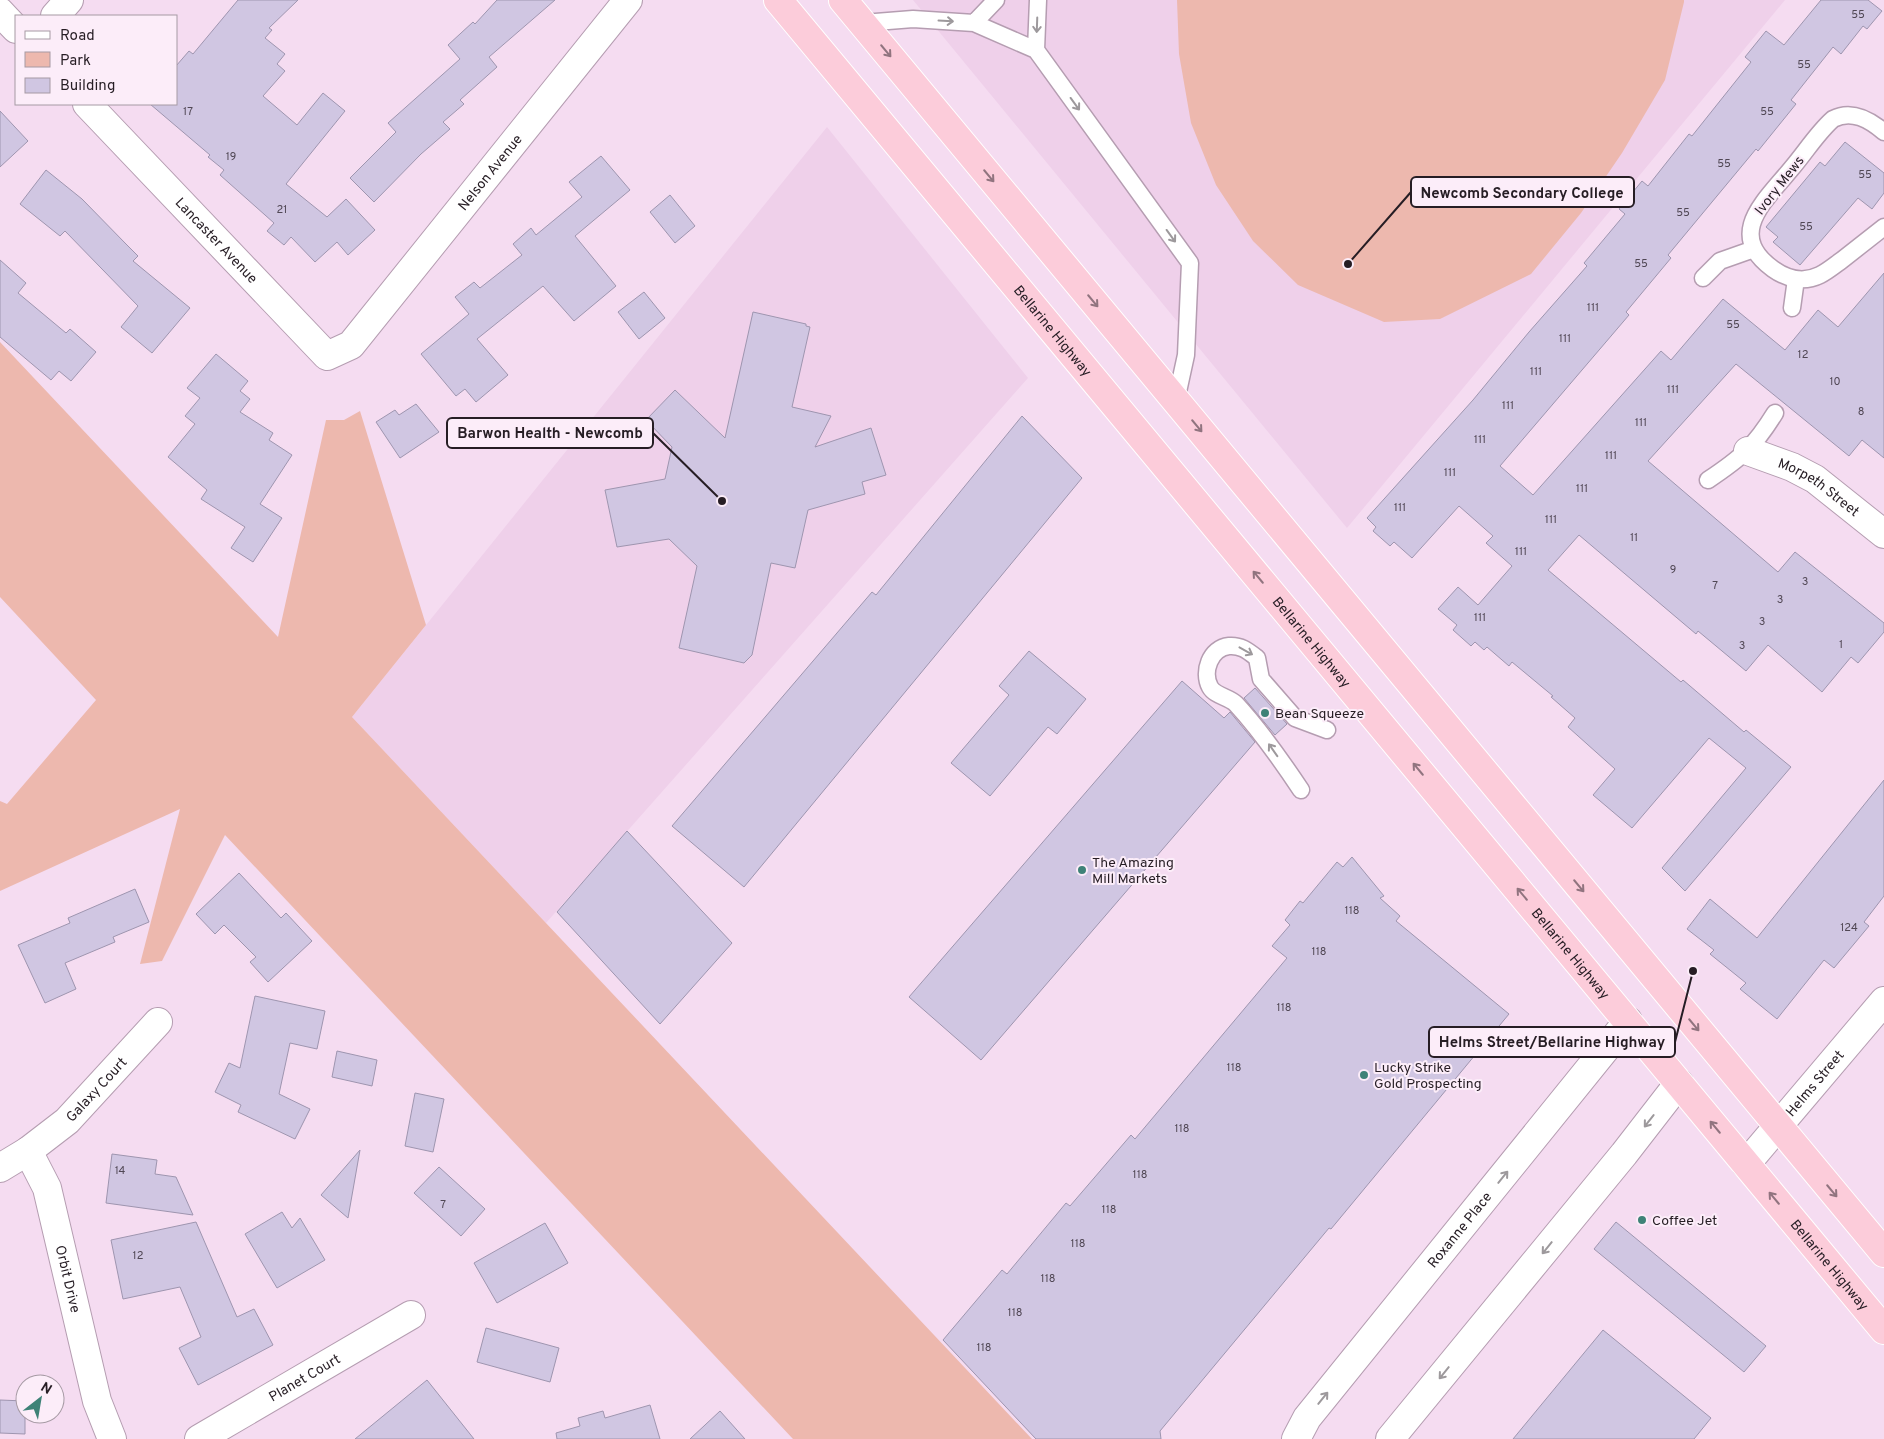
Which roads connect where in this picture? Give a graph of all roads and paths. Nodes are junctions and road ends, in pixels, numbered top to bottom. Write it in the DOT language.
graph roads {
  1 [pos="69,0"];
  2 [pos="628,0"];
  3 [pos="778,0"];
  4 [pos="843,0"];
  5 [pos="996,0"];
  6 [pos="1038,0"];
  7 [pos="0,12"];
  8 [pos="56,15"];
  9 [pos="862,23"];
  10 [pos="974,23"];
  11 [pos="15,28"];
  12 [pos="1036,50"];
  13 [pos="88,105"];
  14 [pos="1884,132"];
  15 [pos="1884,227"];
  16 [pos="1754,249"];
  17 [pos="1703,278"];
  18 [pos="1796,279"];
  19 [pos="1792,308"];
  20 [pos="351,345"];
  21 [pos="1176,401"];
  22 [pos="1775,413"];
  23 [pos="1748,451"];
  24 [pos="1708,480"];
  25 [pos="1884,534"];
  26 [pos="1326,730"];
  27 [pos="1301,790"];
  28 [pos="1884,1001"];
  29 [pos="158,1022"];
  30 [pos="1628,1022"];
  31 [pos="1679,1083"];
  32 [pos="1779,1126"];
  33 [pos="28,1151"];
  34 [pos="1746,1164"];
  35 [pos="0,1168"];
  36 [pos="1884,1253"];
  37 [pos="410,1315"];
  38 [pos="1884,1330"];
  39 [pos="112,1439"];
  40 [pos="199,1439"];
  41 [pos="1296,1439"];
  42 [pos="1390,1439"];
  1 -- 8 [label="street"];
  2 -- 20 [label="street, Nelson Avenue"];
  30 -- 3 [label="highway, Bellarine Highway, one-way"];
  4 -- 9 [label="highway"];
  5 -- 10 [label="lane"];
  6 -- 12 [label="lane, one-way"];
  7 -- 11 [label="street"];
  9 -- 10 [label="lane, one-way"];
  9 -- 21 [label="highway, one-way"];
  10 -- 12 [label="lane"];
  12 -- 21 [label="lane, one-way"];
  13 -- 20 [label="street, Lancaster Avenue"];
  14 -- 16 [label="lane, Ivory Mews"];
  15 -- 18 [label="lane"];
  16 -- 17 [label="lane"];
  16 -- 18 [label="lane"];
  18 -- 19 [label="lane"];
  21 -- 32 [label="highway, one-way"];
  22 -- 23 [label="lane"];
  23 -- 24 [label="lane"];
  23 -- 25 [label="street, Morpeth Street"];
  27 -- 26 [label="lane, one-way"];
  28 -- 32 [label="street, Helms Street"];
  29 -- 33 [label="street, Galaxy Court"];
  30 -- 31 [label="highway, Bellarine Highway"];
  41 -- 30 [label="street, Roxanne Place, one-way"];
  34 -- 31 [label="highway, Bellarine Highway, one-way"];
  31 -- 42 [label="street, one-way"];
  32 -- 34 [label="street, Helms Street"];
  32 -- 36 [label="highway, one-way"];
  33 -- 35 [label="street"];
  33 -- 39 [label="street, Orbit Drive"];
  38 -- 34 [label="highway, Bellarine Highway, one-way"];
  37 -- 40 [label="street, Planet Court"];
}
